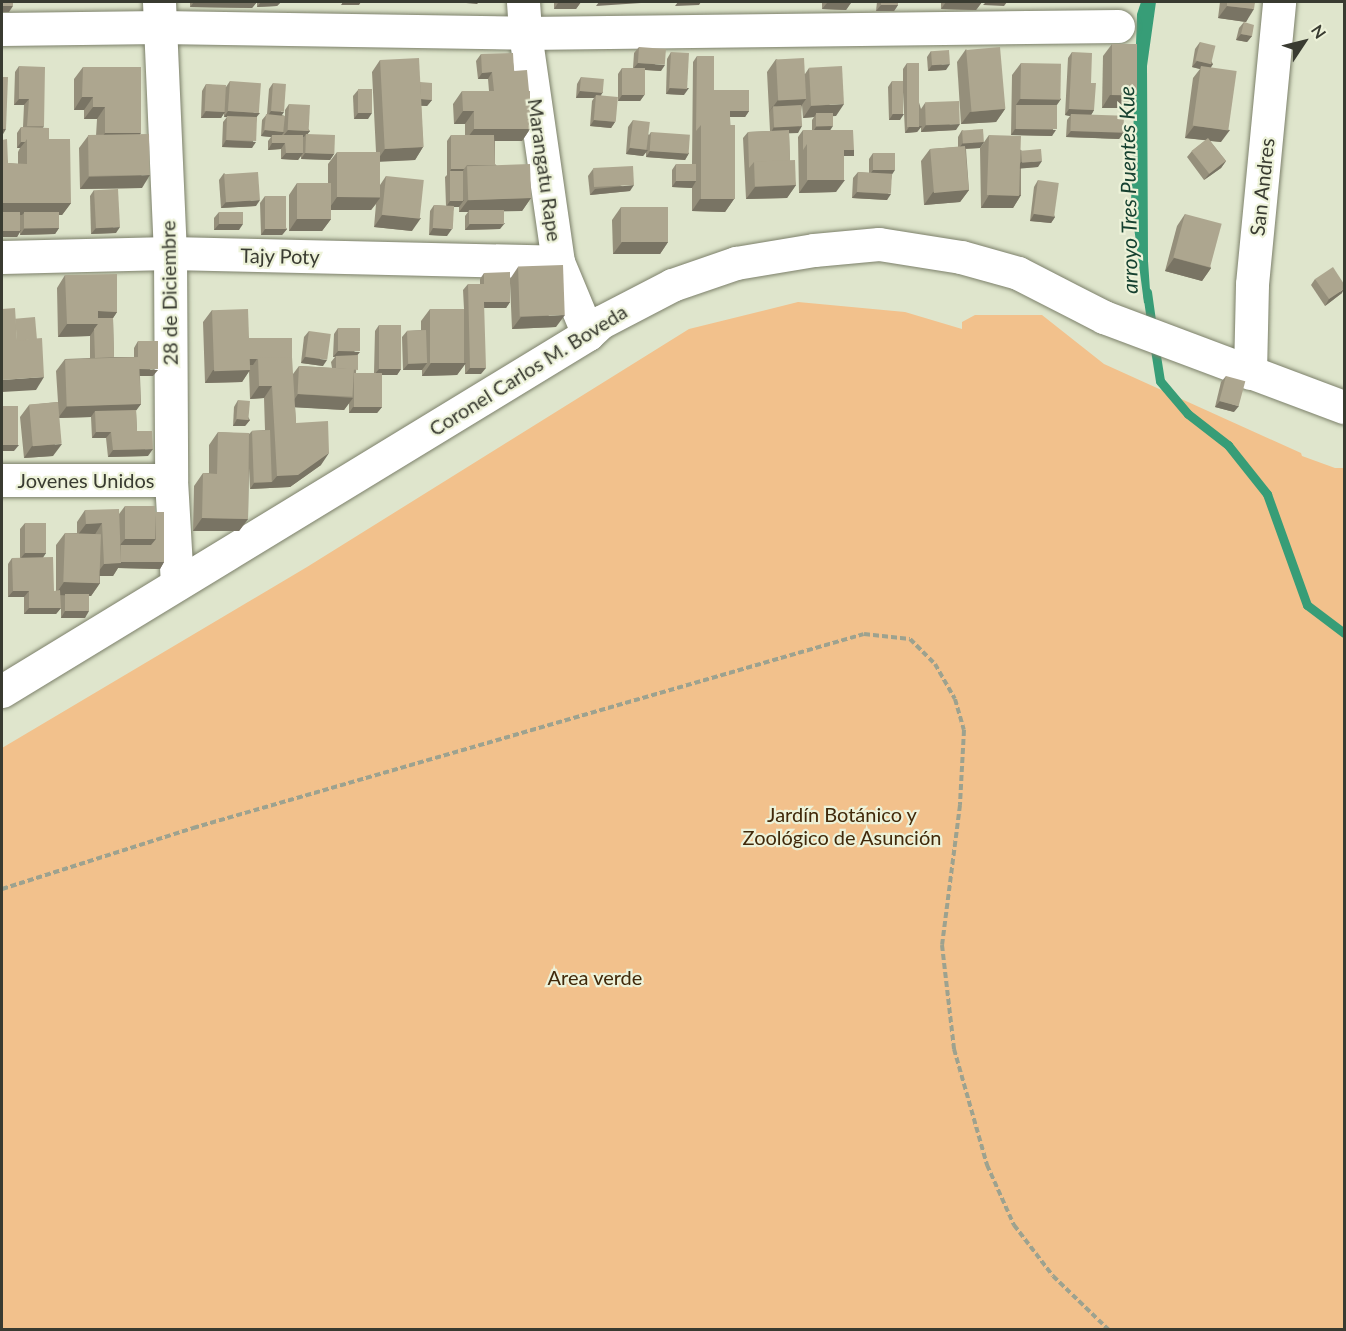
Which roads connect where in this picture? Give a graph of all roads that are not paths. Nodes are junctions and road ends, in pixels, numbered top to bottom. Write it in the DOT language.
graph roads {
  1 [pos="1279,2"];
  2 [pos="159,14"];
  3 [pos="524,17"];
  4 [pos="1118,26"];
  5 [pos="2,29"];
  6 [pos="170,253"];
  7 [pos="2,257"];
  8 [pos="558,262"];
  9 [pos="588,334"];
  10 [pos="1250,373"];
  11 [pos="1344,407"];
  12 [pos="2,480"];
  13 [pos="171,480"];
  14 [pos="177,584"];
  15 [pos="2,691"];
  1 -- 10 [label="street, San Andres"];
  2 -- 3 [label="street"];
  2 -- 5 [label="street"];
  2 -- 6 [label="street, 28 de Diciembre"];
  3 -- 4 [label="street"];
  3 -- 8 [label="street, Marangatu Rape"];
  6 -- 7 [label="street, Tajy Poty"];
  6 -- 8 [label="street, Tajy Poty"];
  6 -- 13 [label="street, 28 de Diciembre"];
  8 -- 9 [label="street, Marangatu Rape"];
  9 -- 10 [label="street, Coronel Carlos M. Boveda"];
  9 -- 14 [label="street, Coronel Carlos M. Boveda"];
  10 -- 11 [label="street"];
  12 -- 13 [label="street, Jovenes Unidos"];
  13 -- 14 [label="street, 28 de Diciembre"];
  14 -- 15 [label="street, Coronel Carlos M. Boveda"];
}
